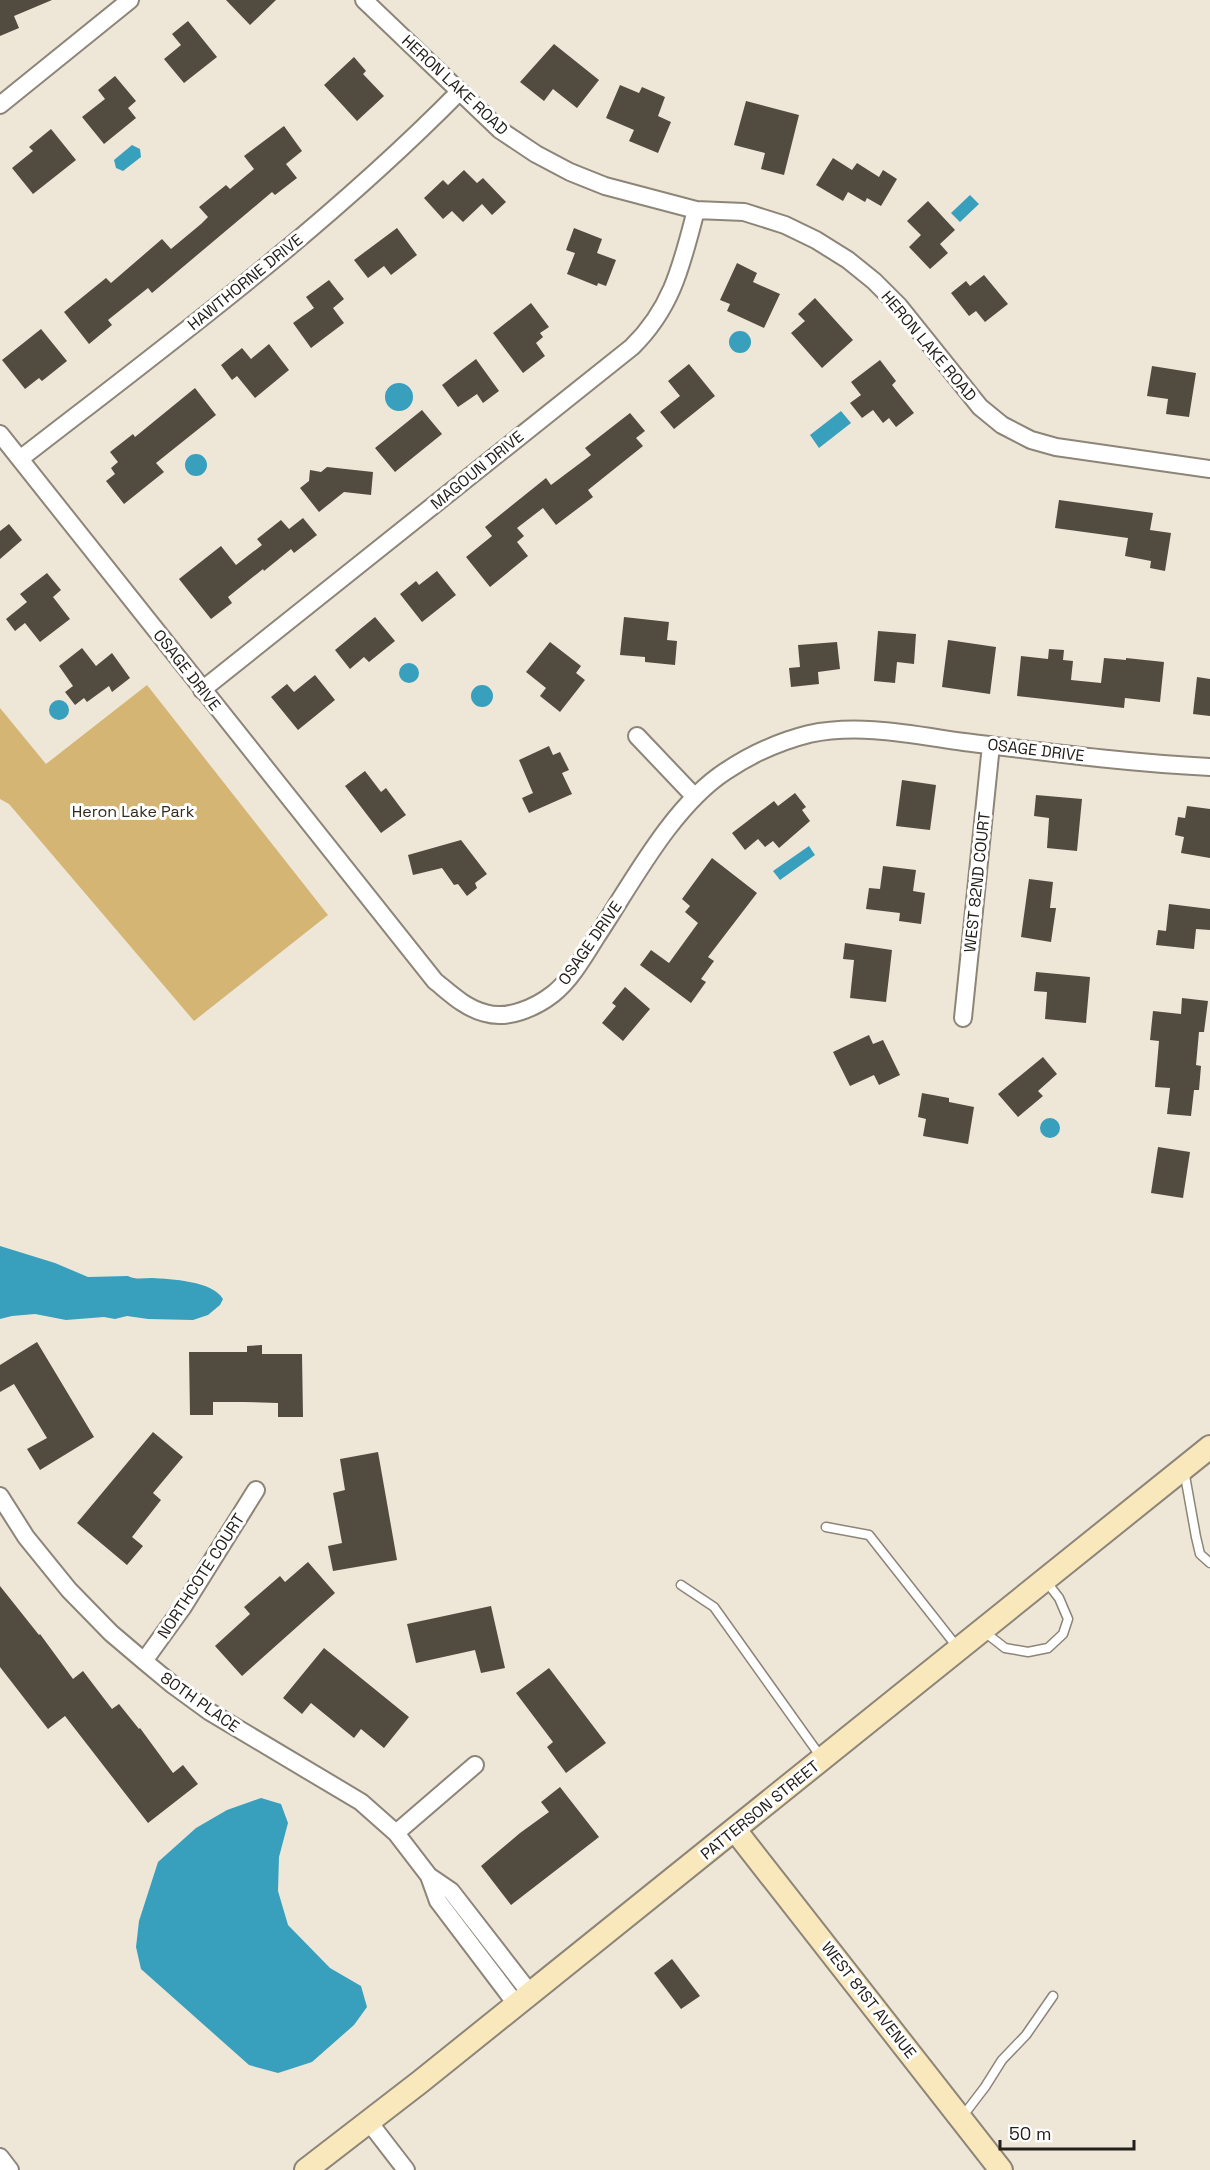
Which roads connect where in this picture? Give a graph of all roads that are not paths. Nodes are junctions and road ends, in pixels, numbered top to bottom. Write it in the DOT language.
graph roads {
  1 [pos="130,0"];
  2 [pos="364,0"];
  3 [pos="459,92"];
  4 [pos="0,105"];
  5 [pos="696,210"];
  6 [pos="0,434"];
  7 [pos="20,459"];
  8 [pos="1210,469"];
  9 [pos="202,690"];
  10 [pos="637,736"];
  11 [pos="991,745"];
  12 [pos="1210,767"];
  13 [pos="695,797"];
  14 [pos="963,1018"];
  15 [pos="1210,1447"];
  16 [pos="1184,1468"];
  17 [pos="256,1490"];
  18 [pos="0,1496"];
  19 [pos="826,1527"];
  20 [pos="1210,1563"];
  21 [pos="1045,1580"];
  22 [pos="681,1585"];
  23 [pos="982,1630"];
  24 [pos="958,1649"];
  25 [pos="144,1661"];
  26 [pos="823,1760"];
  27 [pos="475,1765"];
  28 [pos="735,1830"];
  29 [pos="396,1833"];
  30 [pos="1053,1996"];
  31 [pos="523,1999"];
  32 [pos="962,2117"];
  33 [pos="369,2122"];
  34 [pos="0,2157"];
  35 [pos="10,2170"];
  36 [pos="306,2170"];
  37 [pos="406,2170"];
  38 [pos="1001,2170"];
  1 -- 4 [label="street"];
  2 -- 3 [label="street, HERON LAKE ROAD"];
  3 -- 5 [label="street, HERON LAKE ROAD"];
  3 -- 7 [label="street, HAWTHORNE DRIVE"];
  5 -- 8 [label="street, HERON LAKE ROAD"];
  5 -- 9 [label="street, MAGOUN DRIVE"];
  6 -- 7 [label="street, OSAGE DRIVE"];
  7 -- 9 [label="street, OSAGE DRIVE"];
  9 -- 13 [label="street, OSAGE DRIVE"];
  10 -- 13 [label="street"];
  11 -- 12 [label="street, OSAGE DRIVE"];
  11 -- 13 [label="street, OSAGE DRIVE"];
  11 -- 14 [label="street, WEST 82ND COURT"];
  15 -- 16 [label="street, PATTERSON STREET"];
  16 -- 20 [label="lane"];
  16 -- 21 [label="street, PATTERSON STREET"];
  17 -- 25 [label="street, NORTHCOTE COURT"];
  18 -- 25 [label="street, 80TH PLACE"];
  19 -- 24 [label="lane"];
  21 -- 23 [label="street, PATTERSON STREET"];
  21 -- 23 [label="lane"];
  22 -- 26 [label="lane"];
  23 -- 24 [label="street, PATTERSON STREET"];
  24 -- 26 [label="street, PATTERSON STREET"];
  25 -- 29 [label="street, 80TH PLACE"];
  26 -- 28 [label="street, PATTERSON STREET"];
  27 -- 29 [label="street"];
  28 -- 31 [label="street, PATTERSON STREET"];
  28 -- 32 [label="street, WEST 81ST AVENUE"];
  29 -- 31 [label="street, 80TH PLACE"];
  30 -- 32 [label="lane"];
  31 -- 33 [label="street, PATTERSON STREET"];
  32 -- 38 [label="street, WEST 81ST AVENUE"];
  33 -- 36 [label="street, PATTERSON STREET"];
  33 -- 37 [label="street"];
  34 -- 35 [label="street"];
}
